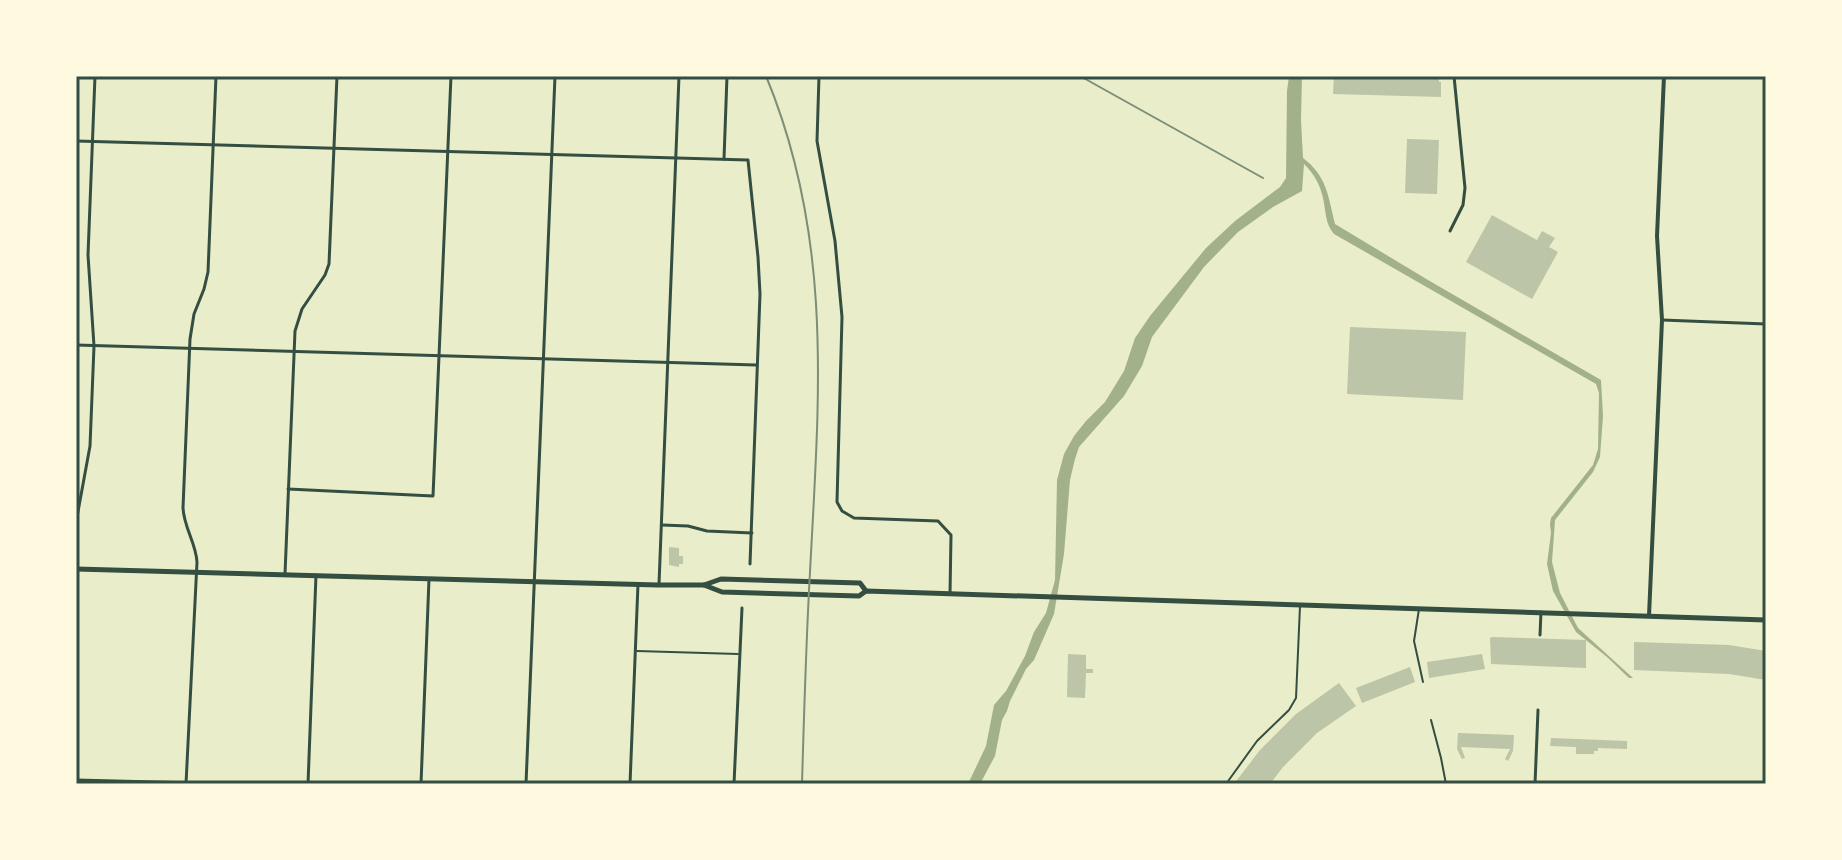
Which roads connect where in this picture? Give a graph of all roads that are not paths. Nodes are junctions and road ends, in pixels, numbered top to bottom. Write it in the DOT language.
graph roads {
  1 [pos="95,76"];
  2 [pos="216,76"];
  3 [pos="337,76"];
  4 [pos="451,76"];
  5 [pos="555,76"];
  6 [pos="679,76"];
  7 [pos="727,76"];
  8 [pos="819,76"];
  9 [pos="1454,76"];
  10 [pos="1664,76"];
  11 [pos="76,141"];
  12 [pos="92,142"];
  13 [pos="213,145"];
  14 [pos="334,149"];
  15 [pos="447,152"];
  16 [pos="552,155"];
  17 [pos="677,159"];
  18 [pos="724,159"];
  19 [pos="1450,231"];
  20 [pos="1662,320"];
  21 [pos="1766,324"];
  22 [pos="76,345"];
  23 [pos="94,346"];
  24 [pos="190,348"];
  25 [pos="294,351"];
  26 [pos="439,356"];
  27 [pos="543,358"];
  28 [pos="668,362"];
  29 [pos="758,365"];
  30 [pos="288,489"];
  31 [pos="662,525"];
  32 [pos="752,533"];
  33 [pos="76,543"];
  34 [pos="750,564"];
  35 [pos="76,569"];
  36 [pos="196,572"];
  37 [pos="285,575"];
  38 [pos="316,575"];
  39 [pos="429,579"];
  40 [pos="534,581"];
  41 [pos="638,584"];
  42 [pos="658,585"];
  43 [pos="704,585"];
  44 [pos="866,591"];
  45 [pos="950,594"];
  46 [pos="1300,604"];
  47 [pos="742,608"];
  48 [pos="1420,608"];
  49 [pos="1541,612"];
  50 [pos="1649,616"];
  51 [pos="1766,620"];
  52 [pos="1540,635"];
  53 [pos="635,651"];
  54 [pos="739,654"];
  55 [pos="1423,682"];
  56 [pos="1538,710"];
  57 [pos="1431,720"];
  58 [pos="76,780"];
  59 [pos="186,783"];
  60 [pos="234,784"];
  61 [pos="308,784"];
  62 [pos="421,784"];
  63 [pos="526,784"];
  64 [pos="630,784"];
  65 [pos="734,784"];
  66 [pos="1226,784"];
  67 [pos="1446,784"];
  68 [pos="1535,784"];
  1 -- 12 [label="street"];
  2 -- 13 [label="street"];
  3 -- 14 [label="street"];
  4 -- 15 [label="street"];
  5 -- 16 [label="street"];
  6 -- 17 [label="street"];
  7 -- 18 [label="street"];
  8 -- 45 [label="street"];
  9 -- 19 [label="street"];
  10 -- 20 [label="street"];
  11 -- 12 [label="street"];
  12 -- 13 [label="street"];
  12 -- 23 [label="street"];
  13 -- 14 [label="street"];
  13 -- 24 [label="street"];
  14 -- 15 [label="street"];
  14 -- 25 [label="street"];
  15 -- 16 [label="street"];
  15 -- 26 [label="street"];
  16 -- 17 [label="street"];
  16 -- 27 [label="street"];
  17 -- 18 [label="street"];
  17 -- 28 [label="street"];
  18 -- 29 [label="street"];
  20 -- 21 [label="street"];
  20 -- 50 [label="street"];
  22 -- 23 [label="street"];
  23 -- 24 [label="street"];
  23 -- 33 [label="street"];
  24 -- 25 [label="street"];
  24 -- 36 [label="street"];
  25 -- 26 [label="street"];
  25 -- 30 [label="street"];
  26 -- 27 [label="street"];
  26 -- 30 [label="street"];
  27 -- 28 [label="street"];
  27 -- 40 [label="street"];
  28 -- 29 [label="street"];
  28 -- 31 [label="street"];
  29 -- 32 [label="street"];
  30 -- 37 [label="street"];
  31 -- 32 [label="street"];
  31 -- 42 [label="street"];
  32 -- 34 [label="street"];
  35 -- 36 [label="main road"];
  36 -- 37 [label="main road"];
  36 -- 59 [label="street"];
  37 -- 38 [label="main road"];
  38 -- 39 [label="main road"];
  38 -- 61 [label="street"];
  39 -- 40 [label="main road"];
  39 -- 62 [label="street"];
  40 -- 41 [label="main road"];
  40 -- 63 [label="street"];
  41 -- 42 [label="main road"];
  41 -- 53 [label="street"];
  42 -- 43 [label="main road"];
  43 -- 44 [label="main road"];
  43 -- 44 [label="main road"];
  44 -- 45 [label="main road"];
  45 -- 46 [label="main road"];
  46 -- 48 [label="main road"];
  46 -- 66 [label="lane"];
  47 -- 54 [label="street"];
  48 -- 49 [label="main road"];
  48 -- 55 [label="lane"];
  49 -- 50 [label="main road"];
  49 -- 52 [label="street"];
  50 -- 51 [label="main road"];
  53 -- 54 [label="lane"];
  53 -- 64 [label="street"];
  54 -- 65 [label="street"];
  56 -- 68 [label="street"];
  57 -- 67 [label="lane"];
  58 -- 59 [label="street"];
  59 -- 60 [label="street"];
}
